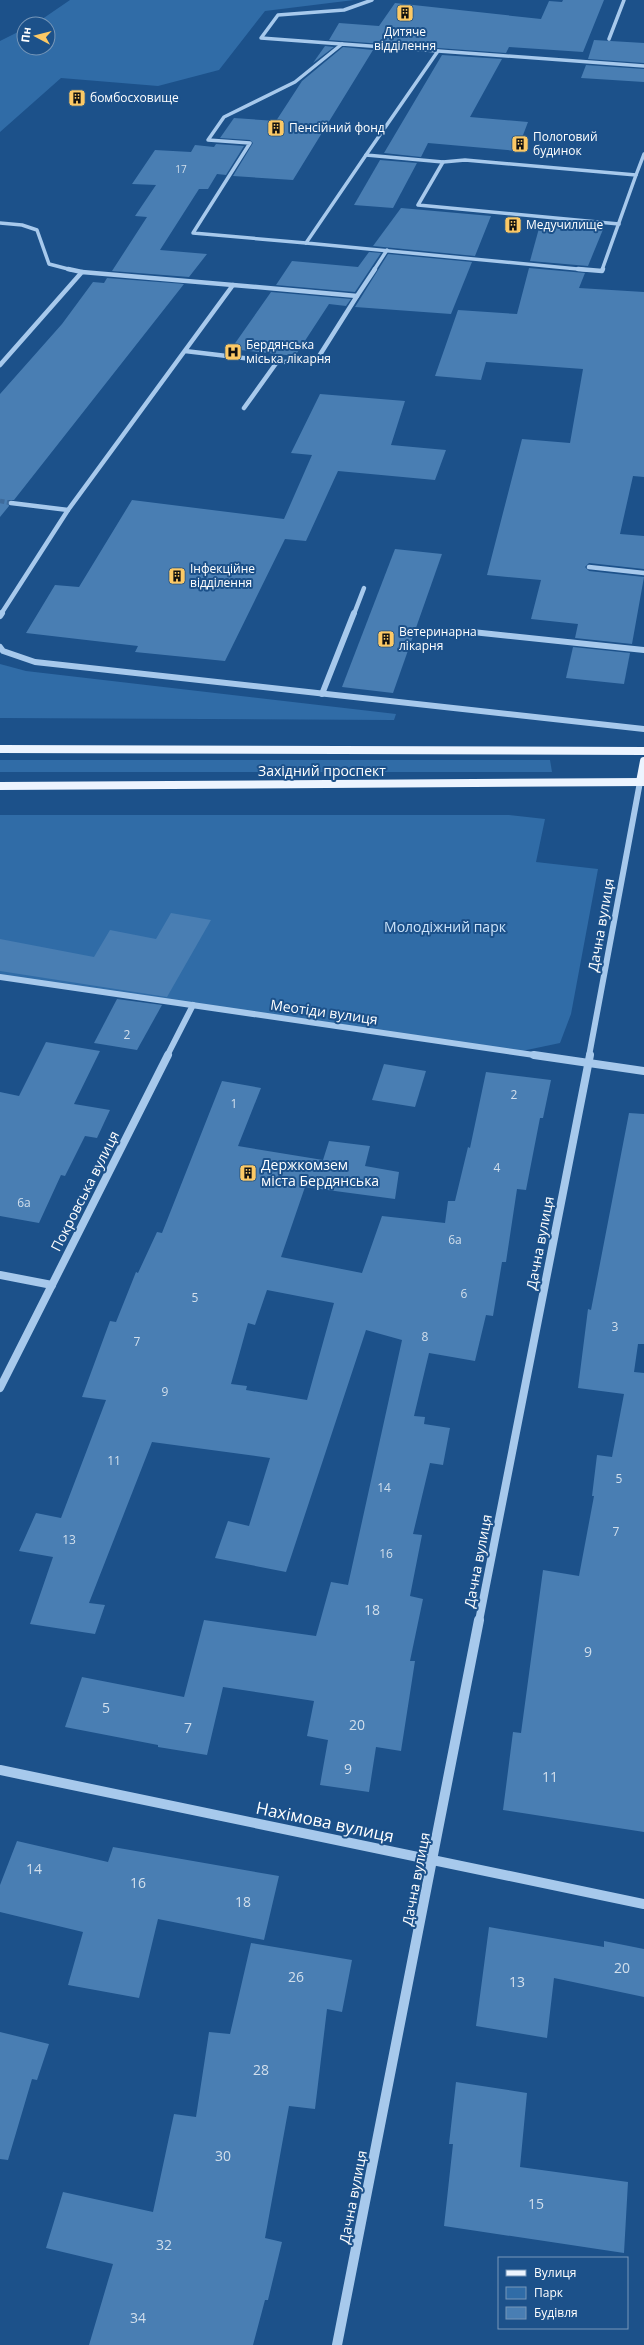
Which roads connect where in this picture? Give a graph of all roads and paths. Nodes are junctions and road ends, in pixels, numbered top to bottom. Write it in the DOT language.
graph roads {
  1 [pos="372,0"];
  2 [pos="624,0"];
  3 [pos="610,39"];
  4 [pos="342,44"];
  5 [pos="438,51"];
  6 [pos="644,66"];
  7 [pos="644,154"];
  8 [pos="366,155"];
  9 [pos="443,162"];
  10 [pos="636,175"];
  11 [pos="0,223"];
  12 [pos="619,224"];
  13 [pos="306,243"];
  14 [pos="387,250"];
  15 [pos="82,272"];
  16 [pos="233,285"];
  17 [pos="357,296"];
  18 [pos="185,351"];
  19 [pos="278,362"];
  20 [pos="0,365"];
  21 [pos="244,408"];
  22 [pos="11,503"];
  23 [pos="68,510"];
  24 [pos="589,567"];
  25 [pos="644,573"];
  26 [pos="364,588"];
  27 [pos="0,616"];
  28 [pos="463,631"];
  29 [pos="0,647"];
  30 [pos="644,650"];
  31 [pos="322,694"];
  32 [pos="644,729"];
  33 [pos="0,749"];
  34 [pos="644,751"];
  35 [pos="644,761"];
  36 [pos="642,782"];
  37 [pos="0,786"];
  38 [pos="0,977"];
  39 [pos="193,1005"];
  40 [pos="588,1064"];
  41 [pos="644,1071"];
  42 [pos="0,1275"];
  43 [pos="52,1285"];
  44 [pos="0,1388"];
  45 [pos="0,1770"];
  46 [pos="433,1861"];
  47 [pos="644,1904"];
  48 [pos="337,2345"];
  1 -- 4 [label="street"];
  2 -- 3 [label="street"];
  4 -- 5 [label="street"];
  4 -- 13 [label="street"];
  5 -- 6 [label="street"];
  5 -- 8 [label="street"];
  7 -- 10 [label="street"];
  8 -- 9 [label="street"];
  8 -- 13 [label="street"];
  9 -- 10 [label="street"];
  9 -- 12 [label="street"];
  10 -- 12 [label="street"];
  11 -- 15 [label="street"];
  12 -- 14 [label="street"];
  13 -- 14 [label="street"];
  14 -- 17 [label="street"];
  15 -- 16 [label="street"];
  15 -- 20 [label="street"];
  16 -- 17 [label="street"];
  16 -- 18 [label="street"];
  17 -- 19 [label="street"];
  18 -- 19 [label="street"];
  18 -- 23 [label="street"];
  19 -- 21 [label="street"];
  22 -- 23 [label="street"];
  23 -- 27 [label="street"];
  24 -- 25 [label="street"];
  26 -- 31 [label="street"];
  28 -- 30 [label="street"];
  29 -- 31 [label="street"];
  31 -- 32 [label="street"];
  33 -- 34 [label="main road, Західний проспект"];
  35 -- 36 [label="main road"];
  36 -- 37 [label="main road, Західний проспект"];
  36 -- 40 [label="street, Дачна вулиця"];
  38 -- 39 [label="street, Меотіди вулиця"];
  39 -- 40 [label="street, Меотіди вулиця"];
  39 -- 43 [label="street, Покровська вулиця"];
  40 -- 41 [label="street, Меотіди вулиця"];
  40 -- 46 [label="street, Дачна вулиця"];
  42 -- 43 [label="street"];
  43 -- 44 [label="street, Покровська вулиця"];
  45 -- 46 [label="street, Нахімова вулиця"];
  46 -- 47 [label="street, Нахімова вулиця"];
  46 -- 48 [label="street, Дачна вулиця"];
}
